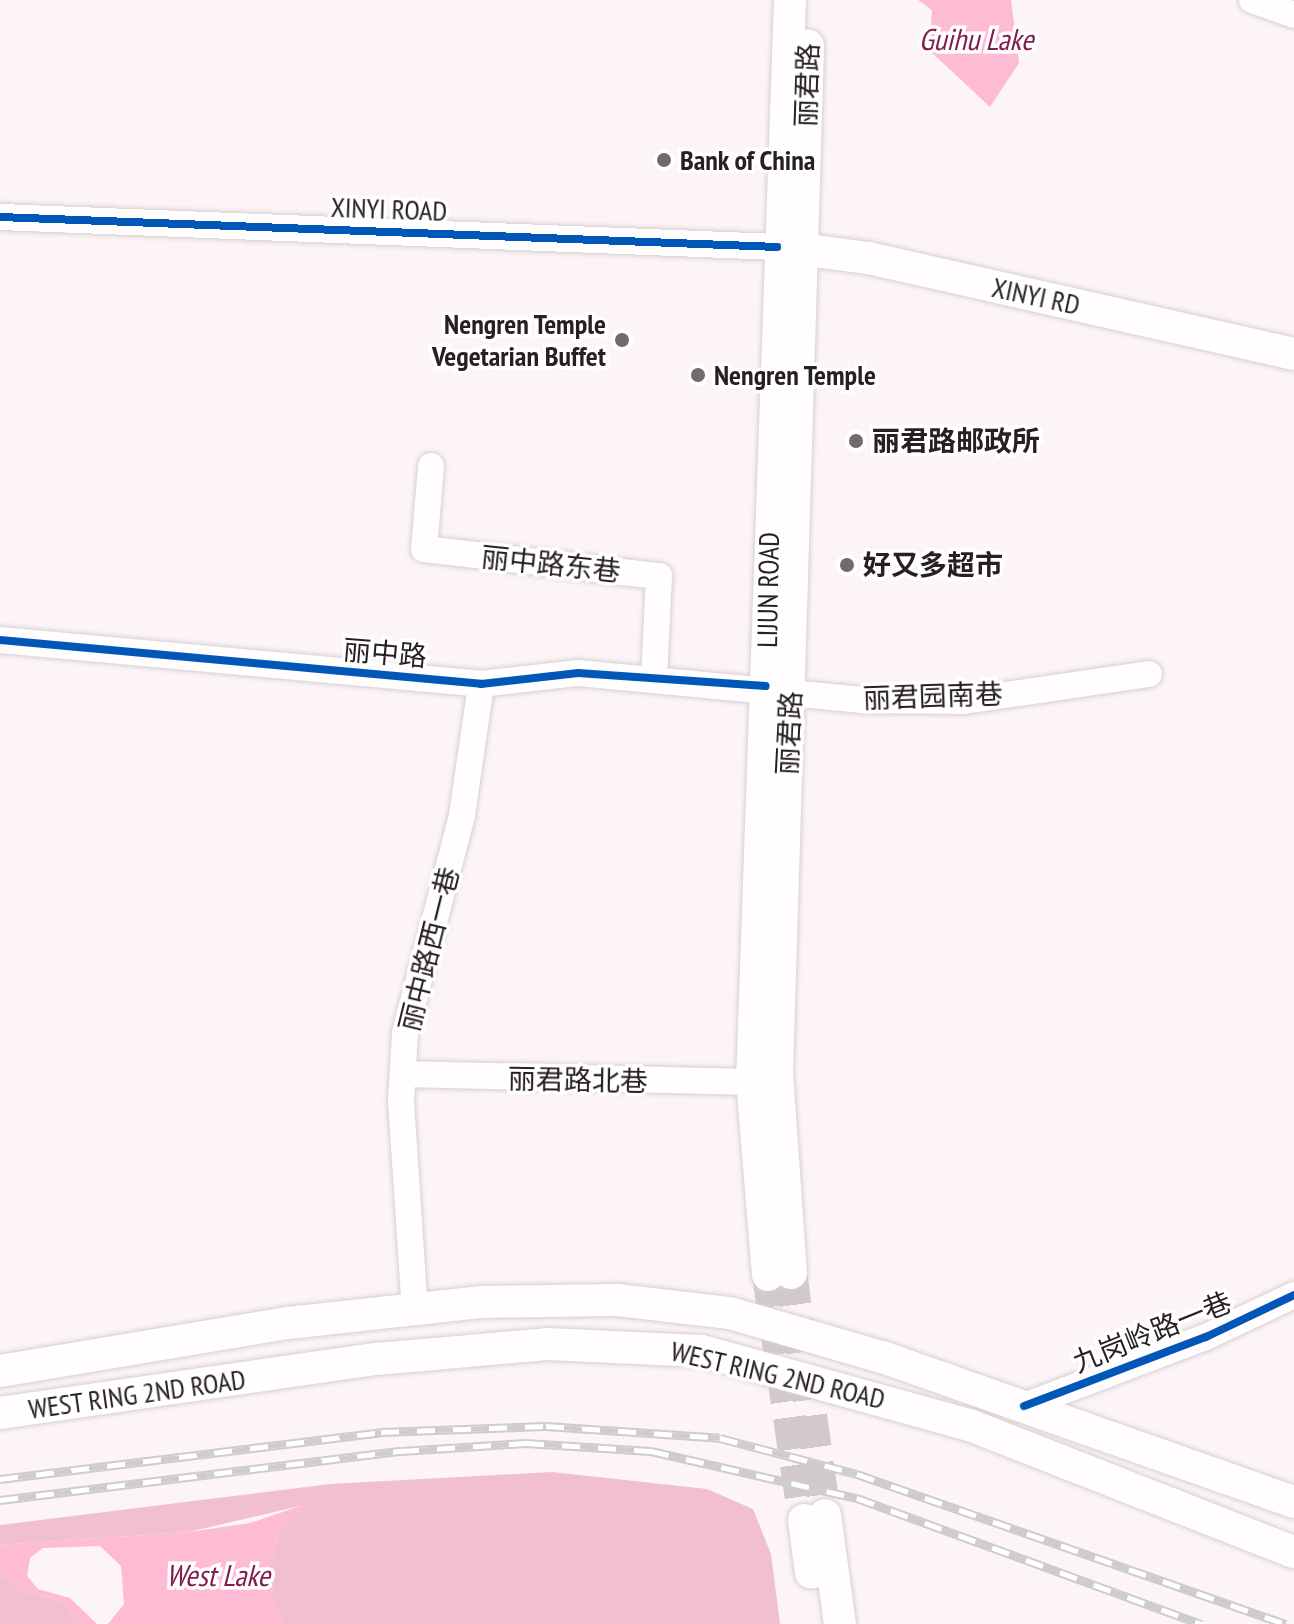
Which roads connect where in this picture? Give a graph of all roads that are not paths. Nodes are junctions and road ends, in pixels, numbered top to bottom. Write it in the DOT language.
graph roads {
  1 [pos="790,0"];
  2 [pos="810,0"];
  3 [pos="1252,0"];
  4 [pos="1294,15"];
  5 [pos="0,217"];
  6 [pos="789,248"];
  7 [pos="1294,354"];
  8 [pos="431,466"];
  9 [pos="0,640"];
  10 [pos="1149,674"];
  11 [pos="654,677"];
  12 [pos="481,684"];
  13 [pos="779,688"];
  14 [pos="403,1074"];
  15 [pos="752,1082"];
  16 [pos="779,1274"];
  17 [pos="1294,1295"];
  18 [pos="415,1312"];
  19 [pos="0,1371"];
  20 [pos="1024,1406"];
  21 [pos="0,1413"];
  22 [pos="1294,1502"];
  23 [pos="1294,1552"];
  24 [pos="818,1624"];
  25 [pos="840,1624"];
  1 -- 6 [label="main road, LIJUN ROAD"];
  2 -- 6 [label="main road, 丽君路"];
  3 -- 4 [label="street"];
  5 -- 6 [label="street, XINYI ROAD"];
  6 -- 7 [label="main road, XINYI RD"];
  6 -- 13 [label="main road, LIJUN ROAD"];
  8 -- 11 [label="street, 丽中路东巷"];
  9 -- 12 [label="street, 丽中路"];
  10 -- 13 [label="street, 丽君园南巷"];
  11 -- 12 [label="street, 丽中路"];
  11 -- 13 [label="street, 丽中路"];
  12 -- 14 [label="street, 丽中路西一巷"];
  13 -- 15 [label="main road, LIJUN ROAD"];
  13 -- 16 [label="main road, 丽君路"];
  14 -- 15 [label="street, 丽君路北巷"];
  14 -- 18 [label="street, 丽中路西一巷"];
  15 -- 16 [label="main road, LIJUN ROAD"];
  17 -- 20 [label="street, 九岗岭路一巷"];
  18 -- 19 [label="main road, WEST RING 2ND ROAD"];
  18 -- 20 [label="main road, WEST RING 2ND ROAD"];
  20 -- 22 [label="main road, WEST RING 2ND ROAD"];
  21 -- 23 [label="main road, WEST RING 2ND ROAD"];
  24 -- 25 [label="main road"];
}
